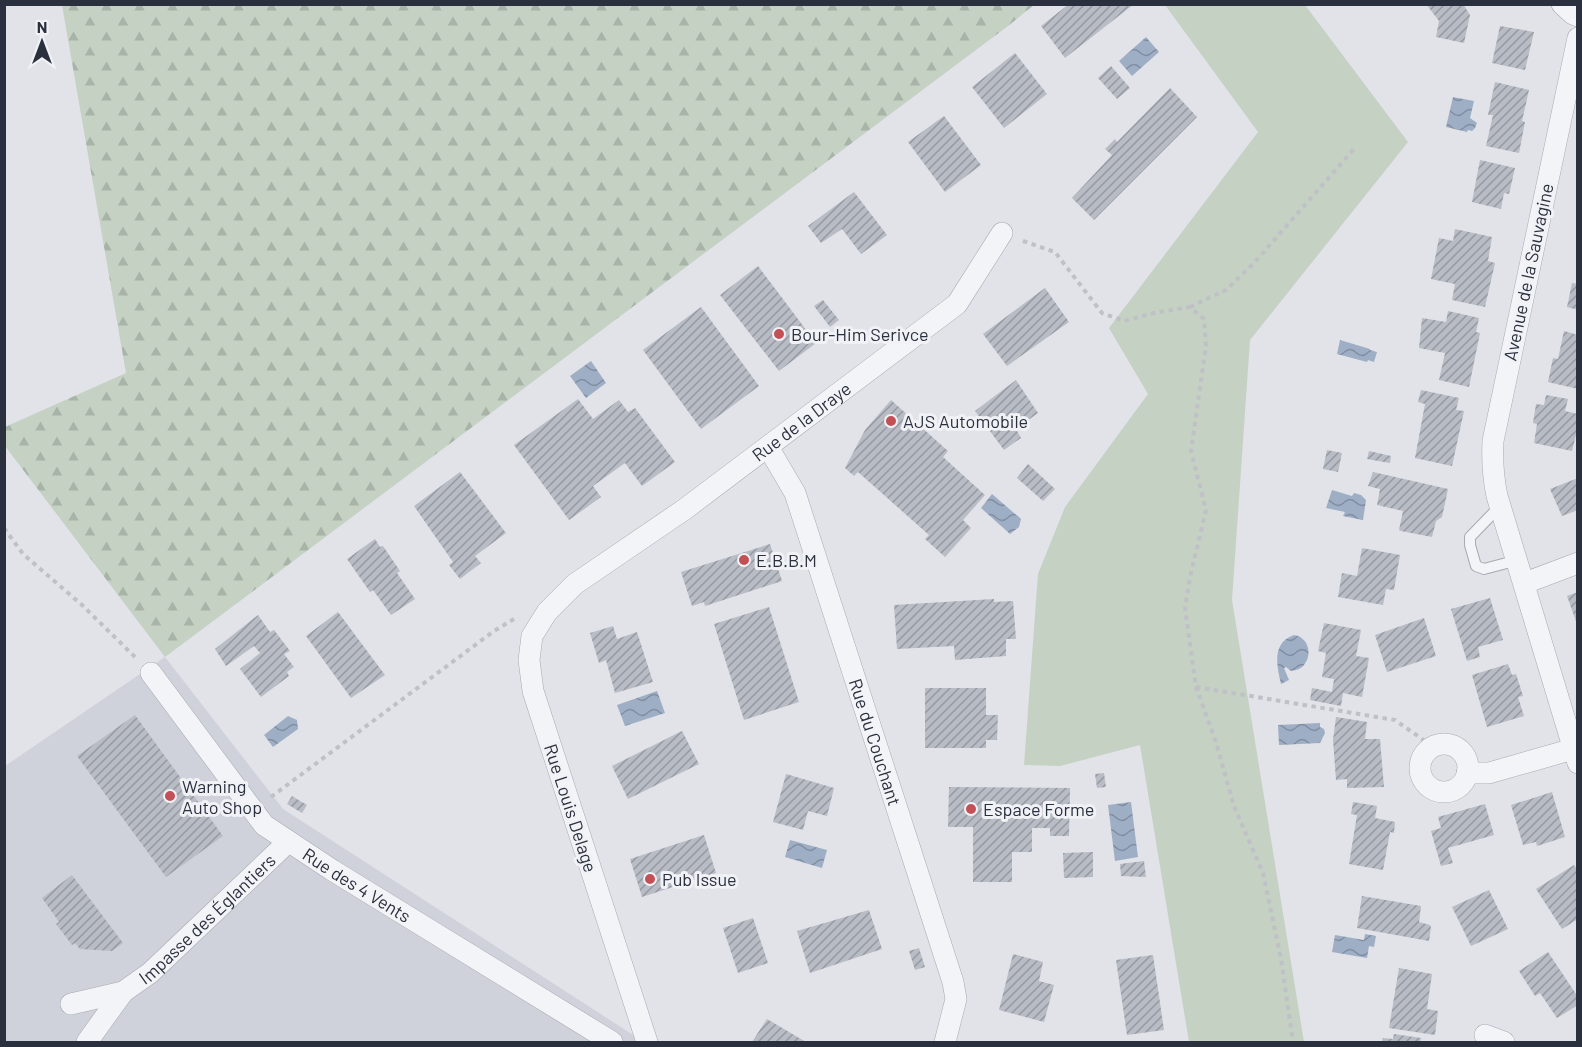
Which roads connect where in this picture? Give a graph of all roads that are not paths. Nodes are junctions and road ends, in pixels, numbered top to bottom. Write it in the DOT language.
graph roads {
  1 [pos="1562,4"];
  2 [pos="1578,15"];
  3 [pos="1578,38"];
  4 [pos="1002,233"];
  5 [pos="768,447"];
  6 [pos="1500,506"];
  7 [pos="1518,560"];
  8 [pos="1578,563"];
  9 [pos="1525,583"];
  10 [pos="575,584"];
  11 [pos="151,673"];
  12 [pos="1575,756"];
  13 [pos="1467,773"];
  14 [pos="288,842"];
  15 [pos="123,992"];
  16 [pos="71,1004"];
  17 [pos="87,1042"];
  18 [pos="612,1042"];
  19 [pos="647,1042"];
  20 [pos="945,1042"];
  1 -- 2 [label="street"];
  3 -- 6 [label="street, Avenue de la Sauvagine"];
  4 -- 5 [label="street, Rue de la Draye"];
  5 -- 10 [label="street, Rue de la Draye"];
  5 -- 20 [label="street, Rue du Couchant"];
  6 -- 7 [label="street, Avenue de la Sauvagine"];
  6 -- 7 [label="lane"];
  7 -- 9 [label="street, Avenue de la Sauvagine"];
  8 -- 9 [label="street"];
  9 -- 12 [label="street, Avenue de la Sauvagine"];
  10 -- 19 [label="street, Rue Louis Delage"];
  11 -- 14 [label="street, Rue des 4 Vents"];
  12 -- 13 [label="street"];
  13 -- 13 [label="street"];
  14 -- 15 [label="street, Impasse des Églantiers"];
  14 -- 18 [label="street, Rue des 4 Vents"];
  15 -- 16 [label="street, Impasse des Églantiers"];
  15 -- 17 [label="street, Impasse des Églantiers"];
}
